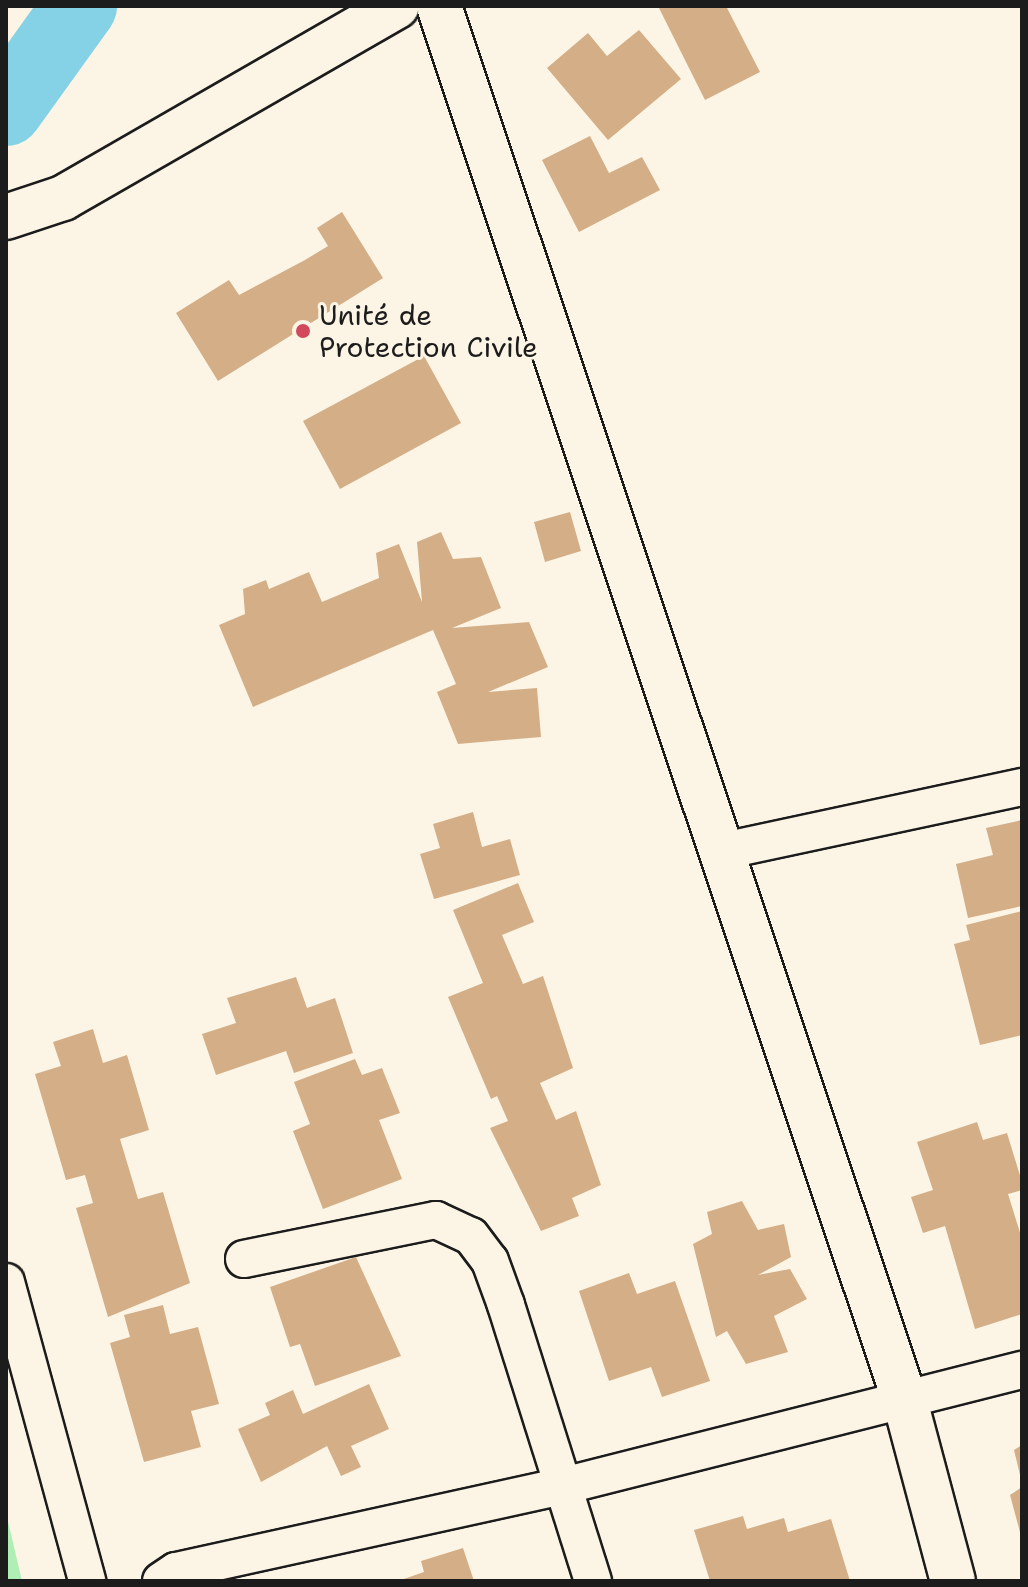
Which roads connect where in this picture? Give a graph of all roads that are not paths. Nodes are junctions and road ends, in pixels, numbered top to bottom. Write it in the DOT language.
graph roads {
  1 [pos="397,6"];
  2 [pos="439,6"];
  3 [pos="6,217"];
  4 [pos="1022,787"];
  5 [pos="723,851"];
  6 [pos="244,1259"];
  7 [pos="6,1282"];
  8 [pos="1022,1370"];
  9 [pos="905,1401"];
  10 [pos="563,1486"];
  11 [pos="172,1578"];
  12 [pos="87,1581"];
  13 [pos="593,1581"];
  14 [pos="953,1581"];
  1 -- 3 [label="main road"];
  2 -- 5 [label="main road"];
  4 -- 5 [label="street"];
  5 -- 9 [label="main road"];
  6 -- 10 [label="street"];
  7 -- 12 [label="street"];
  8 -- 9 [label="street"];
  9 -- 10 [label="street"];
  9 -- 14 [label="main road"];
  10 -- 11 [label="street"];
  10 -- 13 [label="street"];
}
